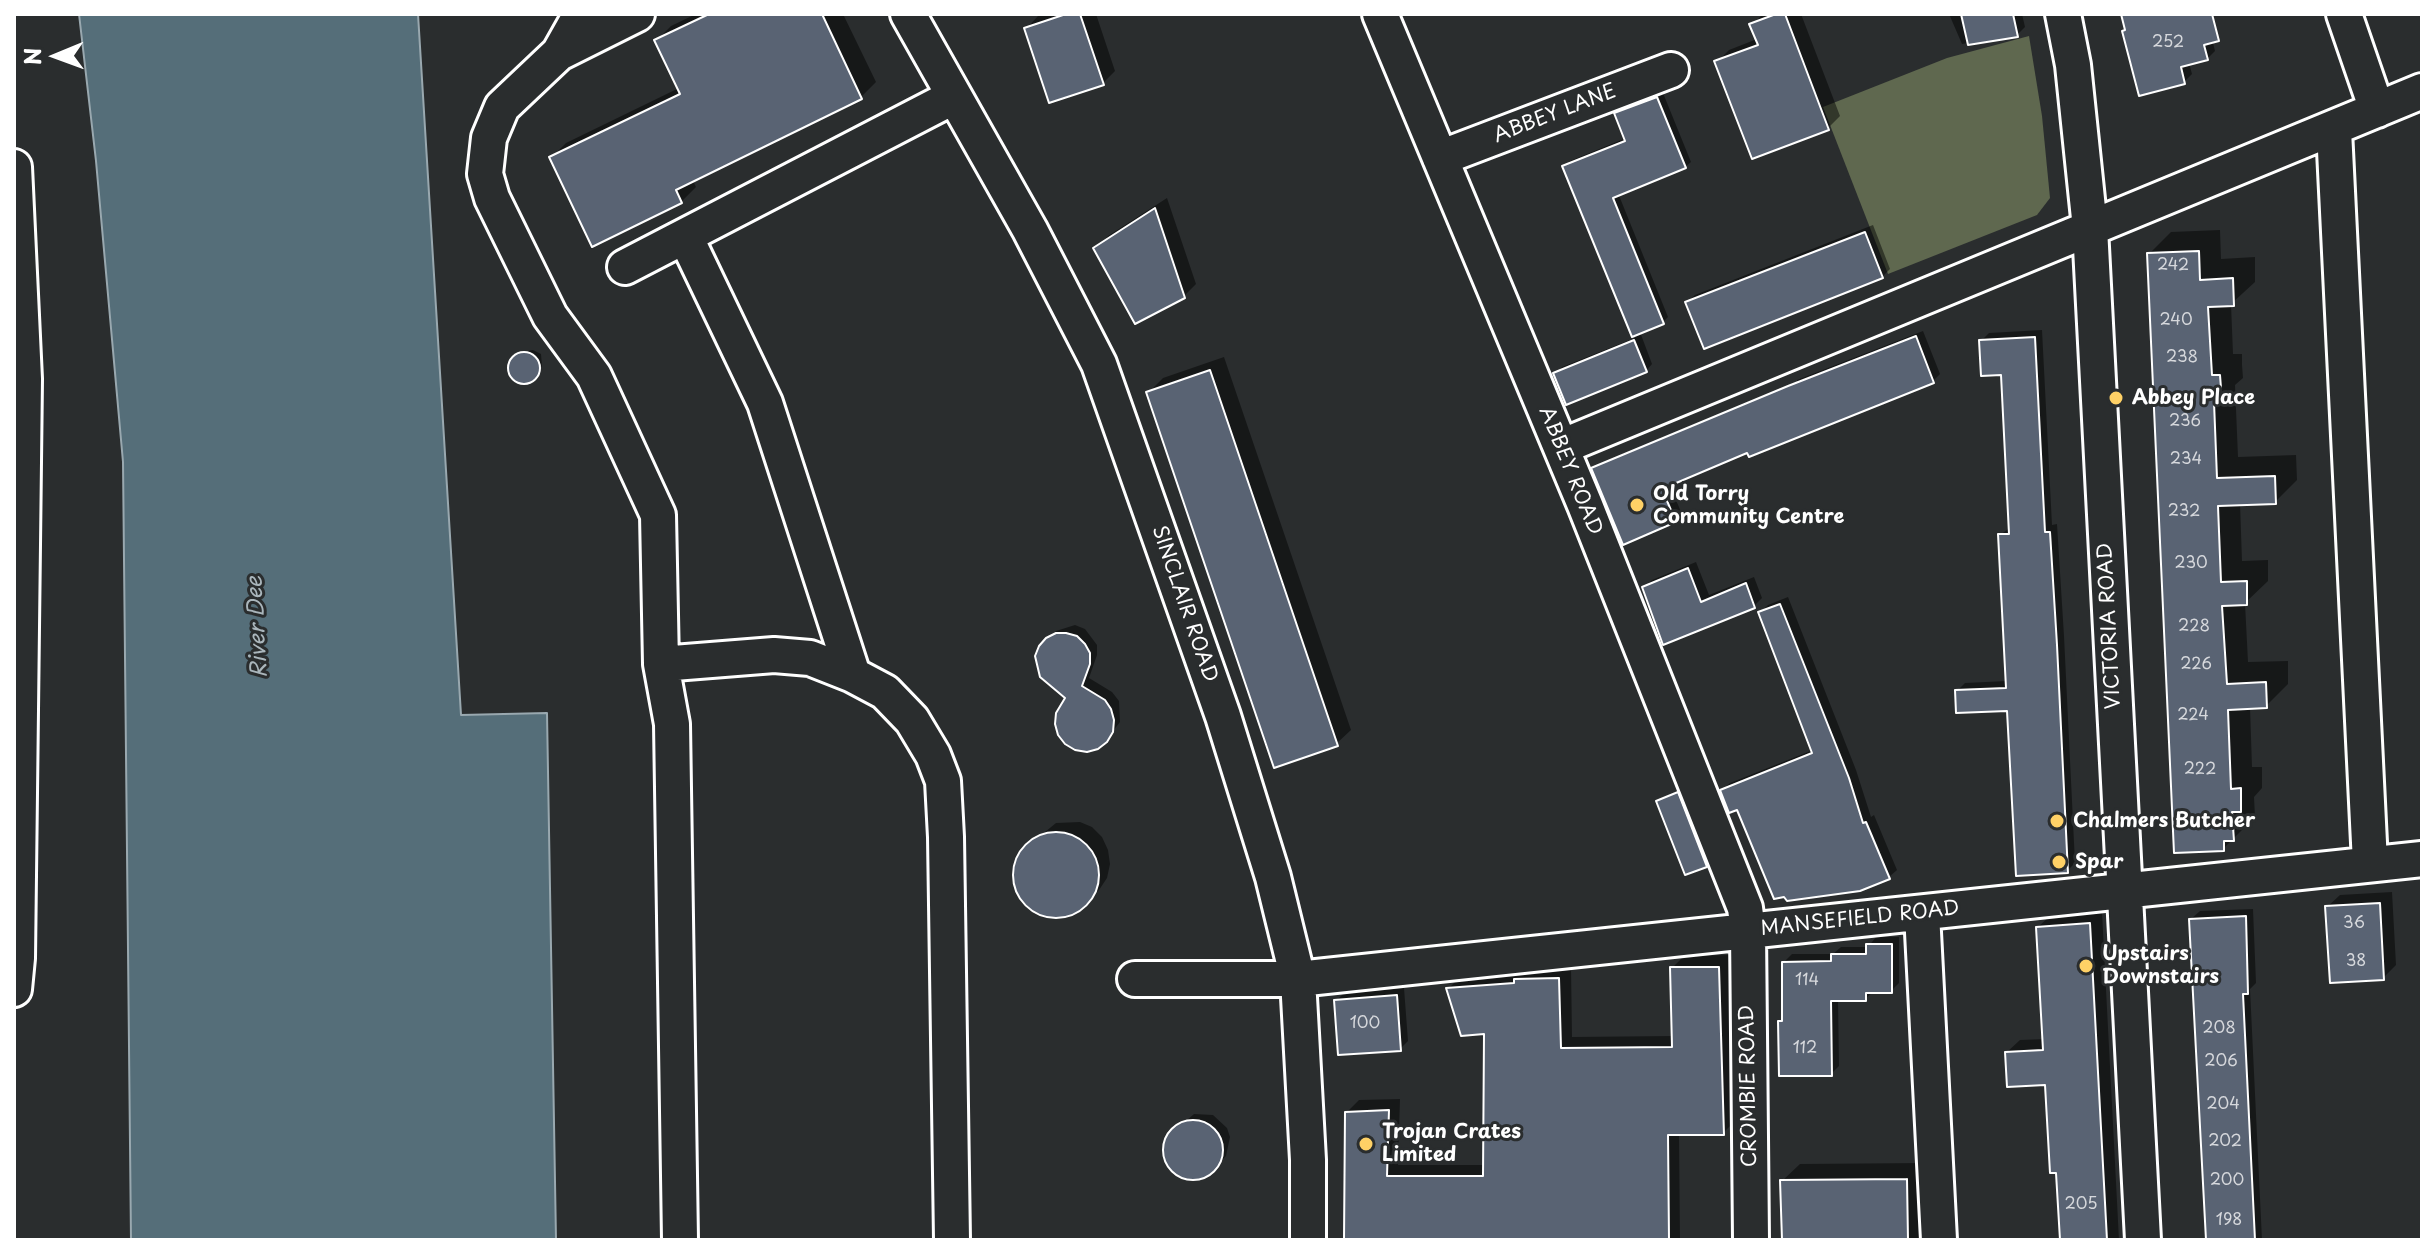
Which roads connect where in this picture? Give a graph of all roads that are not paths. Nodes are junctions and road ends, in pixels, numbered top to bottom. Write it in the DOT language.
graph roads {
  1 [pos="581,14"];
  2 [pos="637,14"];
  3 [pos="908,14"];
  4 [pos="1380,14"];
  5 [pos="2063,14"];
  6 [pos="2344,14"];
  7 [pos="559,53"];
  8 [pos="1671,70"];
  9 [pos="2422,91"];
  10 [pos="953,97"];
  11 [pos="2377,110"];
  12 [pos="2334,130"];
  13 [pos="1440,158"];
  14 [pos="14,167"];
  15 [pos="2090,228"];
  16 [pos="685,236"];
  17 [pos="625,267"];
  18 [pos="19,374"];
  19 [pos="1561,447"];
  20 [pos="661,664"];
  21 [pos="853,675"];
  22 [pos="2422,859"];
  23 [pos="2370,863"];
  24 [pos="2124,891"];
  25 [pos="1922,913"];
  26 [pos="1748,931"];
  27 [pos="1135,979"];
  28 [pos="1298,979"];
  29 [pos="14,989"];
  30 [pos="680,1240"];
  31 [pos="952,1240"];
  32 [pos="1308,1240"];
  33 [pos="1751,1240"];
  34 [pos="1939,1240"];
  35 [pos="2143,1240"];
  1 -- 7 [label="street"];
  2 -- 7 [label="street"];
  3 -- 10 [label="street, SINCLAIR ROAD"];
  4 -- 13 [label="street, ABBEY ROAD"];
  5 -- 15 [label="street, VICTORIA ROAD"];
  6 -- 11 [label="street"];
  7 -- 20 [label="street"];
  8 -- 13 [label="street, ABBEY LANE"];
  9 -- 11 [label="street"];
  10 -- 16 [label="street"];
  10 -- 28 [label="street, SINCLAIR ROAD"];
  11 -- 12 [label="street"];
  12 -- 15 [label="street"];
  12 -- 23 [label="street"];
  13 -- 19 [label="street, ABBEY ROAD"];
  14 -- 18 [label="street"];
  15 -- 19 [label="street"];
  15 -- 24 [label="street, VICTORIA ROAD"];
  16 -- 17 [label="street"];
  16 -- 21 [label="street"];
  18 -- 29 [label="street"];
  19 -- 26 [label="street, ABBEY ROAD"];
  20 -- 21 [label="street"];
  20 -- 30 [label="street"];
  21 -- 31 [label="street"];
  22 -- 23 [label="street, MANSEFIELD ROAD"];
  23 -- 24 [label="street, MANSEFIELD ROAD"];
  24 -- 25 [label="street, MANSEFIELD ROAD"];
  24 -- 35 [label="street, VICTORIA ROAD"];
  25 -- 26 [label="street, MANSEFIELD ROAD"];
  25 -- 34 [label="street"];
  26 -- 28 [label="street, MANSEFIELD ROAD"];
  26 -- 33 [label="street, CROMBIE ROAD"];
  27 -- 28 [label="street, MANSEFIELD ROAD"];
  28 -- 32 [label="street, SINCLAIR ROAD"];
}
